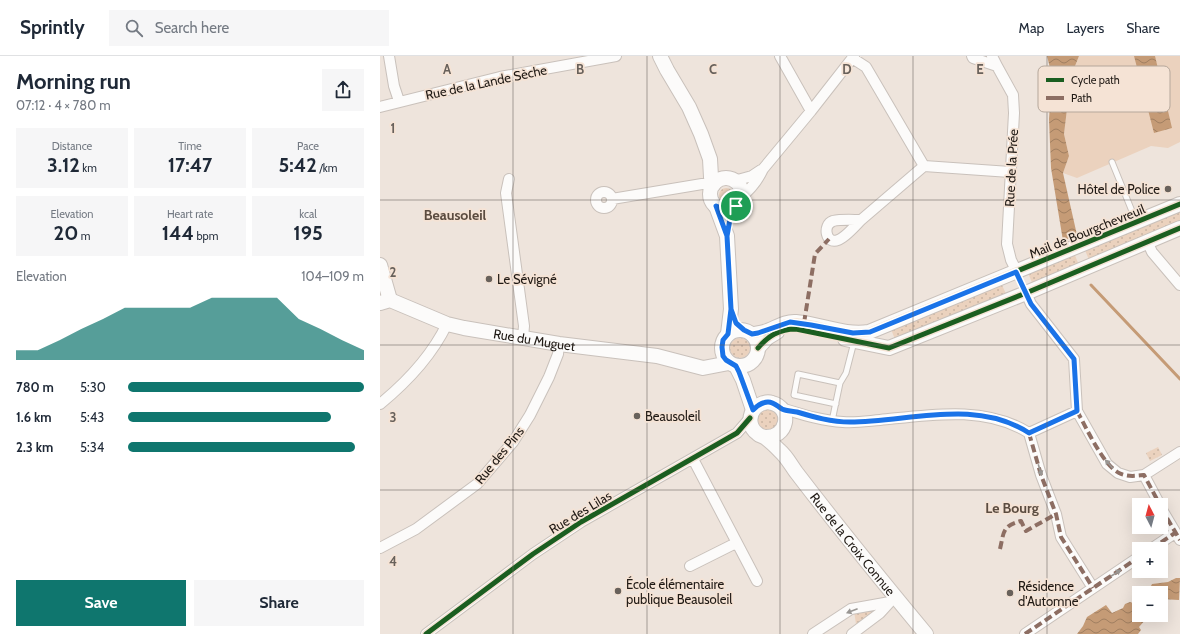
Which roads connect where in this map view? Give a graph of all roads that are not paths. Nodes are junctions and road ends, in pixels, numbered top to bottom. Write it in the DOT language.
graph roads {
  1 [pos="389,56"];
  2 [pos="616,56"];
  3 [pos="653,56"];
  4 [pos="660,56"];
  5 [pos="780,56"];
  6 [pos="972,56"];
  7 [pos="992,56"];
  8 [pos="853,57"];
  9 [pos="997,66"];
  10 [pos="667,70"];
  11 [pos="399,102"];
  12 [pos="380,107"];
  13 [pos="811,111"];
  14 [pos="710,159"];
  15 [pos="1112,162"];
  16 [pos="924,166"];
  17 [pos="763,169"];
  18 [pos="1010,172"];
  19 [pos="509,179"];
  20 [pos="730,180"];
  21 [pos="713,186"];
  22 [pos="612,199"];
  23 [pos="739,202"];
  24 [pos="1180,204"];
  25 [pos="716,206"];
  26 [pos="861,220"];
  27 [pos="1137,223"];
  28 [pos="1180,228"];
  29 [pos="727,236"];
  30 [pos="1147,241"];
  31 [pos="380,265"];
  32 [pos="1016,272"];
  33 [pos="1180,285"];
  34 [pos="1026,293"];
  35 [pos="385,301"];
  36 [pos="731,309"];
  37 [pos="447,324"];
  38 [pos="748,332"];
  39 [pos="728,334"];
  40 [pos="523,338"];
  41 [pos="854,341"];
  42 [pos="559,344"];
  43 [pos="722,347"];
  44 [pos="758,348"];
  45 [pos="751,362"];
  46 [pos="732,364"];
  47 [pos="692,365"];
  48 [pos="840,383"];
  49 [pos="766,402"];
  50 [pos="380,404"];
  51 [pos="836,404"];
  52 [pos="781,408"];
  53 [pos="1077,411"];
  54 [pos="752,414"];
  55 [pos="806,415"];
  56 [pos="832,421"];
  57 [pos="783,428"];
  58 [pos="737,433"];
  59 [pos="1029,433"];
  60 [pos="761,436"];
  61 [pos="782,452"];
  62 [pos="1180,452"];
  63 [pos="693,459"];
  64 [pos="1144,476"];
  65 [pos="1156,498"];
  66 [pos="1168,520"];
  67 [pos="1177,536"];
  68 [pos="1165,542"];
  69 [pos="736,543"];
  70 [pos="380,548"];
  71 [pos="1132,562"];
  72 [pos="690,566"];
  73 [pos="757,581"];
  74 [pos="1093,588"];
  75 [pos="893,600"];
  76 [pos="426,634"];
  77 [pos="813,634"];
  78 [pos="852,634"];
  79 [pos="926,634"];
  80 [pos="1025,634"];
  1 -- 11 [label="street"];
  2 -- 11 [label="street, Rue de la Lande Sèche"];
  3 -- 10 [label="main road"];
  4 -- 10 [label="main road"];
  5 -- 13 [label="street"];
  6 -- 9 [label="street"];
  7 -- 9 [label="street, Rue de la Prée"];
  8 -- 13 [label="street"];
  8 -- 16 [label="street"];
  9 -- 18 [label="street, Rue de la Prée"];
  10 -- 14 [label="main road"];
  11 -- 12 [label="street, Rue de la Lande Sèche"];
  13 -- 17 [label="street"];
  14 -- 20 [label="main road"];
  14 -- 21 [label="main road"];
  15 -- 27 [label="lane"];
  16 -- 18 [label="street"];
  16 -- 26 [label="street"];
  17 -- 20 [label="street"];
  17 -- 23 [label="street"];
  18 -- 32 [label="street, Rue de la Prée"];
  19 -- 40 [label="street"];
  20 -- 21 [label="main road"];
  20 -- 23 [label="main road"];
  21 -- 22 [label="street"];
  21 -- 25 [label="main road"];
  23 -- 25 [label="main road"];
  23 -- 29 [label="main road"];
  24 -- 27 [label="main road, Mail de Bourgchevreuil"];
  25 -- 29 [label="main road"];
  27 -- 32 [label="main road, Mail de Bourgchevreuil"];
  28 -- 30 [label="main road"];
  29 -- 36 [label="main road"];
  30 -- 33 [label="street"];
  30 -- 34 [label="main road"];
  31 -- 35 [label="main road"];
  32 -- 34 [label="main road"];
  32 -- 38 [label="main road, Mail de Bourgchevreuil"];
  34 -- 41 [label="main road"];
  34 -- 53 [label="street"];
  35 -- 37 [label="main road, Rue du Muguet"];
  36 -- 38 [label="main road"];
  36 -- 39 [label="main road"];
  37 -- 40 [label="main road, Rue du Muguet"];
  37 -- 50 [label="street"];
  38 -- 39 [label="main road"];
  38 -- 44 [label="main road"];
  39 -- 43 [label="main road"];
  40 -- 42 [label="main road, Rue du Muguet"];
  41 -- 44 [label="main road"];
  41 -- 48 [label="lane"];
  42 -- 47 [label="main road, Rue du Muguet"];
  42 -- 70 [label="street, Rue des Pins"];
  43 -- 46 [label="main road"];
  43 -- 47 [label="main road"];
  44 -- 45 [label="main road"];
  45 -- 46 [label="main road"];
  45 -- 49 [label="main road"];
  46 -- 47 [label="main road, Rue du Muguet"];
  46 -- 54 [label="main road, Rue de la Croix Connue"];
  48 -- 51 [label="lane"];
  48 -- 51 [label="lane"];
  49 -- 52 [label="main road"];
  49 -- 54 [label="main road"];
  51 -- 56 [label="lane"];
  52 -- 55 [label="street"];
  52 -- 57 [label="main road"];
  53 -- 59 [label="street"];
  64 -- 53 [label="street, one-way"];
  54 -- 58 [label="street, Rue des Lilas"];
  54 -- 60 [label="main road, Rue de la Croix Connue"];
  55 -- 56 [label="street"];
  55 -- 57 [label="street"];
  56 -- 59 [label="street"];
  57 -- 60 [label="main road"];
  57 -- 61 [label="main road"];
  58 -- 60 [label="street"];
  58 -- 63 [label="street, Rue des Lilas"];
  59 -- 74 [label="street, one-way"];
  60 -- 61 [label="main road, Rue de la Croix Connue"];
  61 -- 75 [label="main road, Rue de la Croix Connue"];
  62 -- 64 [label="street"];
  63 -- 69 [label="street"];
  63 -- 76 [label="street, Rue des Lilas"];
  64 -- 65 [label="street"];
  66 -- 67 [label="street"];
  67 -- 68 [label="street"];
  69 -- 72 [label="street"];
  69 -- 73 [label="street"];
  74 -- 71 [label="street, one-way"];
  74 -- 80 [label="street"];
  75 -- 77 [label="street, one-way"];
  75 -- 78 [label="street"];
  75 -- 79 [label="main road, Rue de la Croix Connue"];
}
